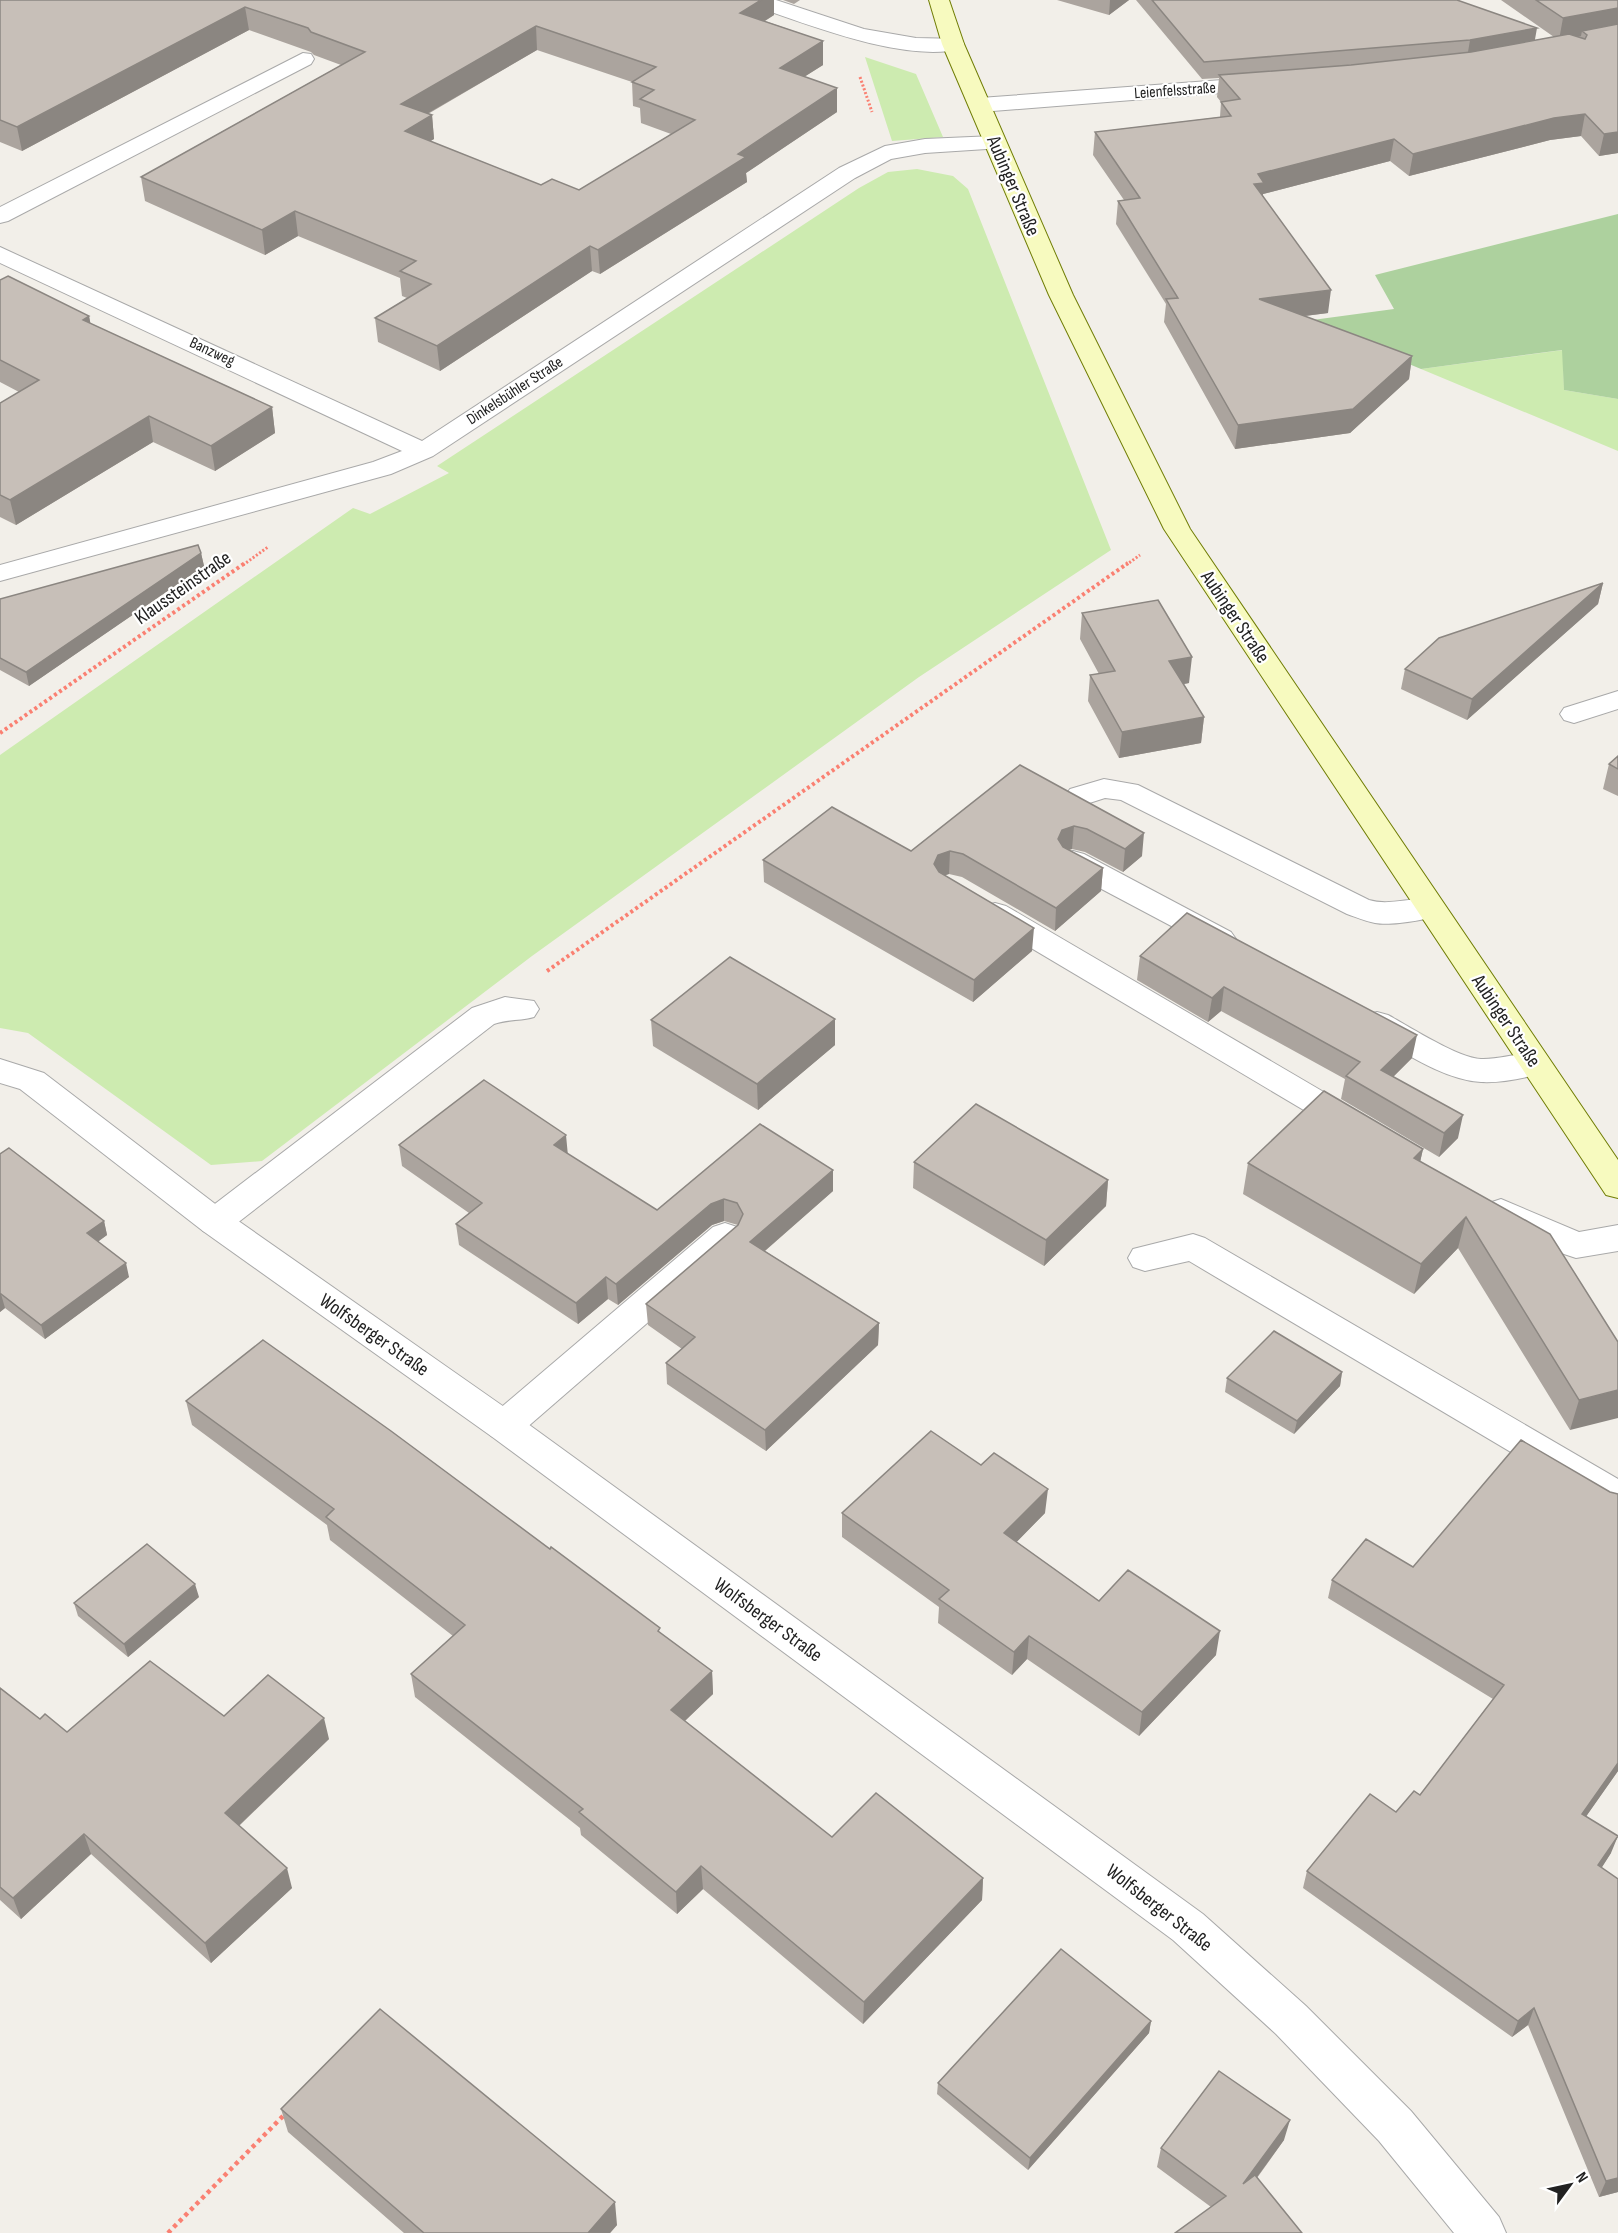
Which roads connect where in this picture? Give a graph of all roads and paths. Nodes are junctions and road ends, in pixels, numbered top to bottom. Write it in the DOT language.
graph roads {
  1 [pos="755,0"];
  2 [pos="939,0"];
  3 [pos="860,34"];
  4 [pos="953,44"];
  5 [pos="303,59"];
  6 [pos="1289,82"];
  7 [pos="980,105"];
  8 [pos="994,143"];
  9 [pos="885,153"];
  10 [pos="0,216"];
  11 [pos="0,254"];
  12 [pos="424,451"];
  13 [pos="1177,529"];
  14 [pos="270,546"];
  15 [pos="0,573"];
  16 [pos="1618,700"];
  17 [pos="1574,714"];
  18 [pos="0,733"];
  19 [pos="1080,796"];
  20 [pos="1073,861"];
  21 [pos="970,898"];
  22 [pos="1430,908"];
  23 [pos="1249,955"];
  24 [pos="523,1010"];
  25 [pos="1353,1010"];
  26 [pos="483,1016"];
  27 [pos="1534,1064"];
  28 [pos="0,1071"];
  29 [pos="1380,1140"];
  30 [pos="1618,1186"];
  31 [pos="1472,1195"];
  32 [pos="214,1222"];
  33 [pos="725,1236"];
  34 [pos="1618,1238"];
  35 [pos="1145,1258"];
  36 [pos="504,1426"];
  37 [pos="1618,1497"];
  38 [pos="292,2108"];
  39 [pos="168,2233"];
  40 [pos="1483,2233"];
  1 -- 3 [label="street"];
  2 -- 4 [label="main road, Aubinger Straße"];
  3 -- 4 [label="street"];
  3 -- 9 [label="path"];
  4 -- 7 [label="main road, Aubinger Straße"];
  5 -- 10 [label="street"];
  6 -- 7 [label="street, Leienfelsstraße"];
  7 -- 8 [label="main road, Aubinger Straße"];
  8 -- 9 [label="street, Dinkelsbühler Straße"];
  8 -- 13 [label="main road, Aubinger Straße"];
  9 -- 12 [label="street, Dinkelsbühler Straße"];
  11 -- 12 [label="street, Banzweg"];
  12 -- 15 [label="street, Dinkelsbühler Straße"];
  13 -- 22 [label="main road, Aubinger Straße"];
  13 -- 26 [label="path"];
  14 -- 18 [label="path, Klaussteinstraße"];
  16 -- 17 [label="street"];
  19 -- 22 [label="street"];
  20 -- 23 [label="street"];
  21 -- 29 [label="street"];
  22 -- 27 [label="main road, Aubinger Straße"];
  24 -- 26 [label="street"];
  25 -- 27 [label="street"];
  26 -- 32 [label="street"];
  27 -- 30 [label="main road, Aubinger Straße"];
  28 -- 32 [label="street, Wolfsberger Straße"];
  31 -- 34 [label="street"];
  32 -- 36 [label="street, Wolfsberger Straße"];
  33 -- 36 [label="street"];
  35 -- 37 [label="street"];
  36 -- 40 [label="street, Wolfsberger Straße"];
  38 -- 39 [label="path"];
}
